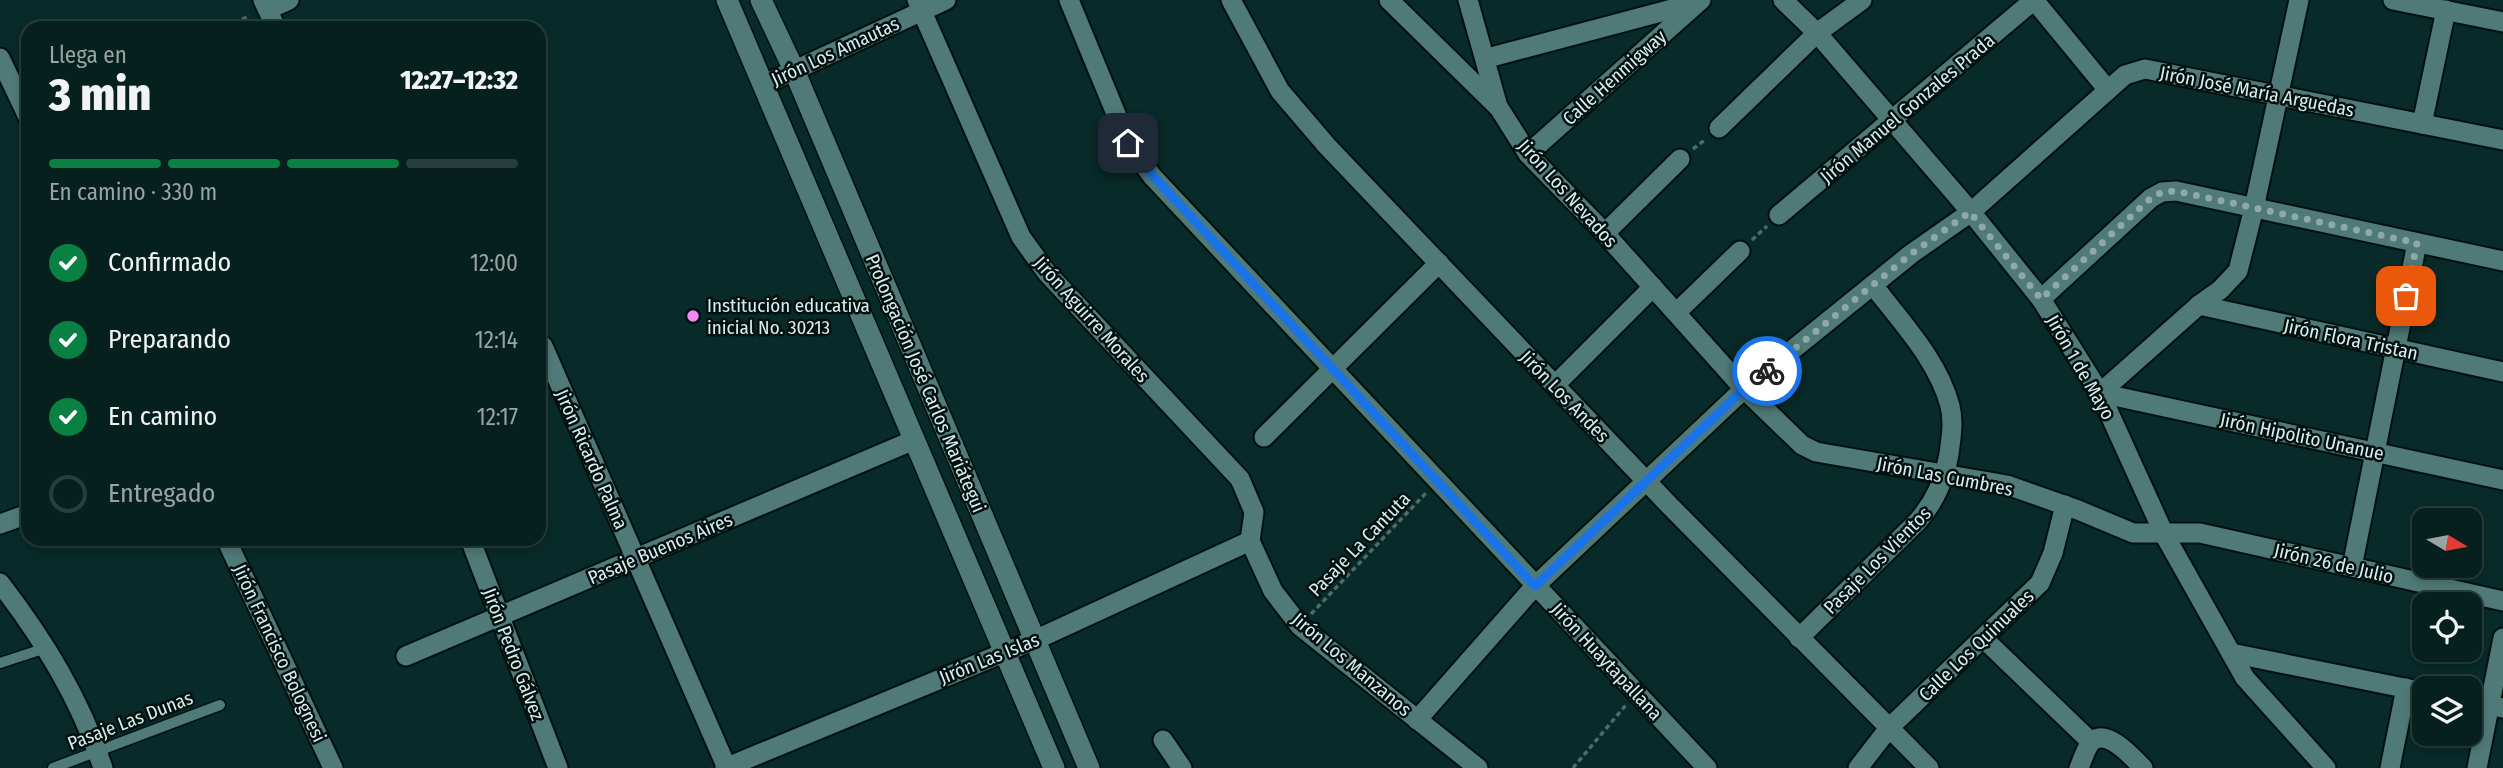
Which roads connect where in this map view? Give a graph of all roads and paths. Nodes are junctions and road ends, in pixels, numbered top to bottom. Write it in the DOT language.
graph roads {
  1 [pos="289,0"];
  2 [pos="727,0"];
  3 [pos="761,0"];
  4 [pos="946,0"];
  5 [pos="1069,0"];
  6 [pos="1231,0"];
  7 [pos="1389,0"];
  8 [pos="1468,0"];
  9 [pos="1783,0"];
  10 [pos="1862,0"];
  11 [pos="2034,0"];
  12 [pos="2299,0"];
  13 [pos="2393,0"];
  14 [pos="1698,2"];
  15 [pos="266,5"];
  16 [pos="919,5"];
  17 [pos="2455,7"];
  18 [pos="233,21"];
  19 [pos="2503,22"];
  20 [pos="1817,33"];
  21 [pos="1495,56"];
  22 [pos="0,58"];
  23 [pos="794,71"];
  24 [pos="763,85"];
  25 [pos="2108,90"];
  26 [pos="2278,96"];
  27 [pos="21,102"];
  28 [pos="1499,108"];
  29 [pos="1891,119"];
  30 [pos="2422,124"];
  31 [pos="1719,128"];
  32 [pos="2503,140"];
  33 [pos="1528,154"];
  34 [pos="1680,159"];
  35 [pos="2254,208"];
  36 [pos="1970,212"];
  37 [pos="1779,215"];
  38 [pos="1605,233"];
  39 [pos="2417,243"];
  40 [pos="1740,251"];
  41 [pos="2503,261"];
  42 [pos="1439,263"];
  43 [pos="1873,285"];
  44 [pos="1653,287"];
  45 [pos="2041,299"];
  46 [pos="2199,305"];
  47 [pos="1677,312"];
  48 [pos="2396,349"];
  49 [pos="546,353"];
  50 [pos="1333,369"];
  51 [pos="2503,372"];
  52 [pos="1555,385"];
  53 [pos="1744,389"];
  54 [pos="2100,393"];
  55 [pos="1264,437"];
  56 [pos="914,440"];
  57 [pos="2375,452"];
  58 [pos="1945,475"];
  59 [pos="2503,480"];
  60 [pos="1437,481"];
  61 [pos="1646,481"];
  62 [pos="2065,505"];
  63 [pos="21,516"];
  64 [pos="0,524"];
  65 [pos="2164,534"];
  66 [pos="1250,541"];
  67 [pos="229,546"];
  68 [pos="473,546"];
  69 [pos="636,558"];
  70 [pos="2352,567"];
  71 [pos="0,583"];
  72 [pos="1535,586"];
  73 [pos="2503,601"];
  74 [pos="499,616"];
  75 [pos="1300,626"];
  76 [pos="1799,638"];
  77 [pos="1983,638"];
  78 [pos="2503,638"];
  79 [pos="1035,640"];
  80 [pos="47,648"];
  81 [pos="1004,651"];
  82 [pos="2231,653"];
  83 [pos="406,656"];
  84 [pos="0,663"];
  85 [pos="2412,689"];
  86 [pos="1636,692"];
  87 [pos="2412,699"];
  88 [pos="220,705"];
  89 [pos="2496,706"];
  90 [pos="1418,720"];
  91 [pos="1889,728"];
  92 [pos="1163,740"];
  93 [pos="2095,740"];
  94 [pos="100,760"];
  95 [pos="53,768"];
  96 [pos="333,768"];
  97 [pos="558,768"];
  98 [pos="726,768"];
  99 [pos="1054,768"];
  100 [pos="1089,768"];
  101 [pos="1182,768"];
  102 [pos="1478,768"];
  103 [pos="1573,768"];
  104 [pos="1707,768"];
  105 [pos="1858,768"];
  106 [pos="1929,768"];
  107 [pos="2079,768"];
  108 [pos="2143,768"];
  109 [pos="2326,768"];
  110 [pos="2390,768"];
  111 [pos="2477,768"];
  1 -- 15 [label="street"];
  2 -- 24 [label="street, Prolongación José Carlos Mariátegui"];
  3 -- 23 [label="street, Prolongación José Carlos Mariátegui"];
  4 -- 16 [label="street, Jirón Los Amautas"];
  5 -- 50 [label="street, Jirón Huaytapallana"];
  6 -- 42 [label="street, Jirón Los Andes"];
  7 -- 28 [label="street, Jirón Los Nevados"];
  8 -- 28 [label="street"];
  9 -- 20 [label="street, Jirón 1 de Mayo"];
  10 -- 20 [label="street"];
  11 -- 25 [label="street"];
  11 -- 29 [label="street, Jirón Manuel Gonzales Prada"];
  12 -- 26 [label="street"];
  13 -- 17 [label="street"];
  14 -- 21 [label="street"];
  14 -- 33 [label="street, Calle Henmigway"];
  15 -- 18 [label="path"];
  16 -- 23 [label="street, Jirón Los Amautas"];
  16 -- 66 [label="street, Jirón Aguirre Morales"];
  17 -- 19 [label="street"];
  17 -- 30 [label="street"];
  20 -- 29 [label="street, Jirón 1 de Mayo"];
  20 -- 31 [label="street"];
  22 -- 27 [label="street"];
  23 -- 24 [label="street, Jirón Los Amautas"];
  23 -- 79 [label="street, Prolongación José Carlos Mariátegui"];
  24 -- 56 [label="street, Prolongación José Carlos Mariátegui"];
  25 -- 26 [label="street, Jirón José María Arguedas"];
  25 -- 36 [label="street, Jirón José María Arguedas"];
  26 -- 30 [label="street, Jirón José María Arguedas"];
  26 -- 35 [label="street"];
  28 -- 33 [label="street, Jirón Los Nevados"];
  29 -- 36 [label="street, Jirón 1 de Mayo"];
  29 -- 37 [label="street, Jirón Manuel Gonzales Prada"];
  30 -- 32 [label="street, Jirón José María Arguedas"];
  31 -- 34 [label="path"];
  33 -- 38 [label="street, Jirón Los Nevados"];
  34 -- 38 [label="street"];
  35 -- 39 [label="street"];
  35 -- 45 [label="street"];
  35 -- 46 [label="street"];
  36 -- 43 [label="street, Jirón José María Arguedas"];
  36 -- 45 [label="street, Jirón 1 de Mayo"];
  37 -- 40 [label="path"];
  38 -- 44 [label="street, Jirón Los Nevados"];
  39 -- 41 [label="street"];
  39 -- 48 [label="street"];
  40 -- 47 [label="street"];
  42 -- 50 [label="street"];
  42 -- 52 [label="street, Jirón Los Andes"];
  43 -- 53 [label="street, Jirón José María Arguedas"];
  43 -- 58 [label="street, Pasaje Los Vientos"];
  44 -- 47 [label="street, Jirón Los Nevados"];
  44 -- 52 [label="street"];
  45 -- 54 [label="street, Jirón 1 de Mayo"];
  46 -- 48 [label="street, Jirón Flora Tristan"];
  46 -- 54 [label="street"];
  47 -- 53 [label="street, Jirón Los Nevados"];
  48 -- 51 [label="street, Jirón Flora Tristan"];
  48 -- 57 [label="street"];
  49 -- 69 [label="street, Jirón Ricardo Palma"];
  50 -- 55 [label="street"];
  50 -- 60 [label="street, Jirón Huaytapallana"];
  52 -- 61 [label="street, Jirón Los Andes"];
  53 -- 58 [label="street, Jirón Las Cumbres"];
  53 -- 61 [label="street, Jirón José María Arguedas"];
  54 -- 57 [label="street, Jirón Hipolito Unanue"];
  54 -- 65 [label="street, Jirón 1 de Mayo"];
  56 -- 69 [label="street, Pasaje Buenos Aires"];
  56 -- 81 [label="street, Prolongación José Carlos Mariátegui"];
  57 -- 59 [label="street, Jirón Hipolito Unanue"];
  57 -- 70 [label="street"];
  58 -- 62 [label="street, Jirón Las Cumbres"];
  58 -- 76 [label="street, Pasaje Los Vientos"];
  60 -- 72 [label="street, Jirón Huaytapallana"];
  60 -- 75 [label="path, Pasaje La Cantuta"];
  61 -- 72 [label="street, Jirón José María Arguedas"];
  61 -- 76 [label="street, Jirón Los Andes"];
  62 -- 65 [label="street, Jirón Las Cumbres"];
  62 -- 77 [label="street, Calle Los Quinuales"];
  63 -- 64 [label="street"];
  65 -- 70 [label="street, Jirón 26 de Julio"];
  65 -- 82 [label="street, Jirón 1 de Mayo"];
  66 -- 75 [label="street, Jirón Los Manzanos"];
  66 -- 79 [label="street, Jirón Las Islas"];
  67 -- 96 [label="street, Jirón Francisco Bolognesi"];
  68 -- 74 [label="street, Jirón Pedro Gálvez"];
  69 -- 74 [label="street, Pasaje Buenos Aires"];
  69 -- 98 [label="street, Jirón Ricardo Palma"];
  70 -- 73 [label="street, Jirón 26 de Julio"];
  71 -- 80 [label="street"];
  72 -- 86 [label="street, Jirón Huaytapallana"];
  72 -- 90 [label="street, Jirón José María Arguedas"];
  74 -- 83 [label="street, Pasaje Buenos Aires"];
  74 -- 97 [label="street, Jirón Pedro Gálvez"];
  75 -- 90 [label="street, Jirón Los Manzanos"];
  76 -- 91 [label="street, Jirón Los Andes"];
  77 -- 91 [label="street, Calle Los Quinuales"];
  77 -- 93 [label="street"];
  78 -- 89 [label="street"];
  79 -- 81 [label="street, Jirón Las Islas"];
  79 -- 100 [label="street, Prolongación José Carlos Mariátegui"];
  80 -- 84 [label="lane"];
  80 -- 94 [label="street"];
  81 -- 98 [label="street, Jirón Las Islas"];
  81 -- 99 [label="street, Prolongación José Carlos Mariátegui"];
  82 -- 85 [label="street"];
  82 -- 109 [label="street, Jirón 1 de Mayo"];
  86 -- 103 [label="path"];
  86 -- 104 [label="street, Jirón Huaytapallana"];
  87 -- 110 [label="street"];
  88 -- 94 [label="lane, Pasaje Las Dunas"];
  89 -- 111 [label="street"];
  90 -- 102 [label="street, Jirón Los Manzanos"];
  91 -- 105 [label="street, Calle Los Quinuales"];
  91 -- 106 [label="street, Jirón Los Andes"];
  92 -- 101 [label="street"];
  93 -- 107 [label="street"];
  93 -- 108 [label="street"];
  94 -- 95 [label="lane, Pasaje Las Dunas"];
}
